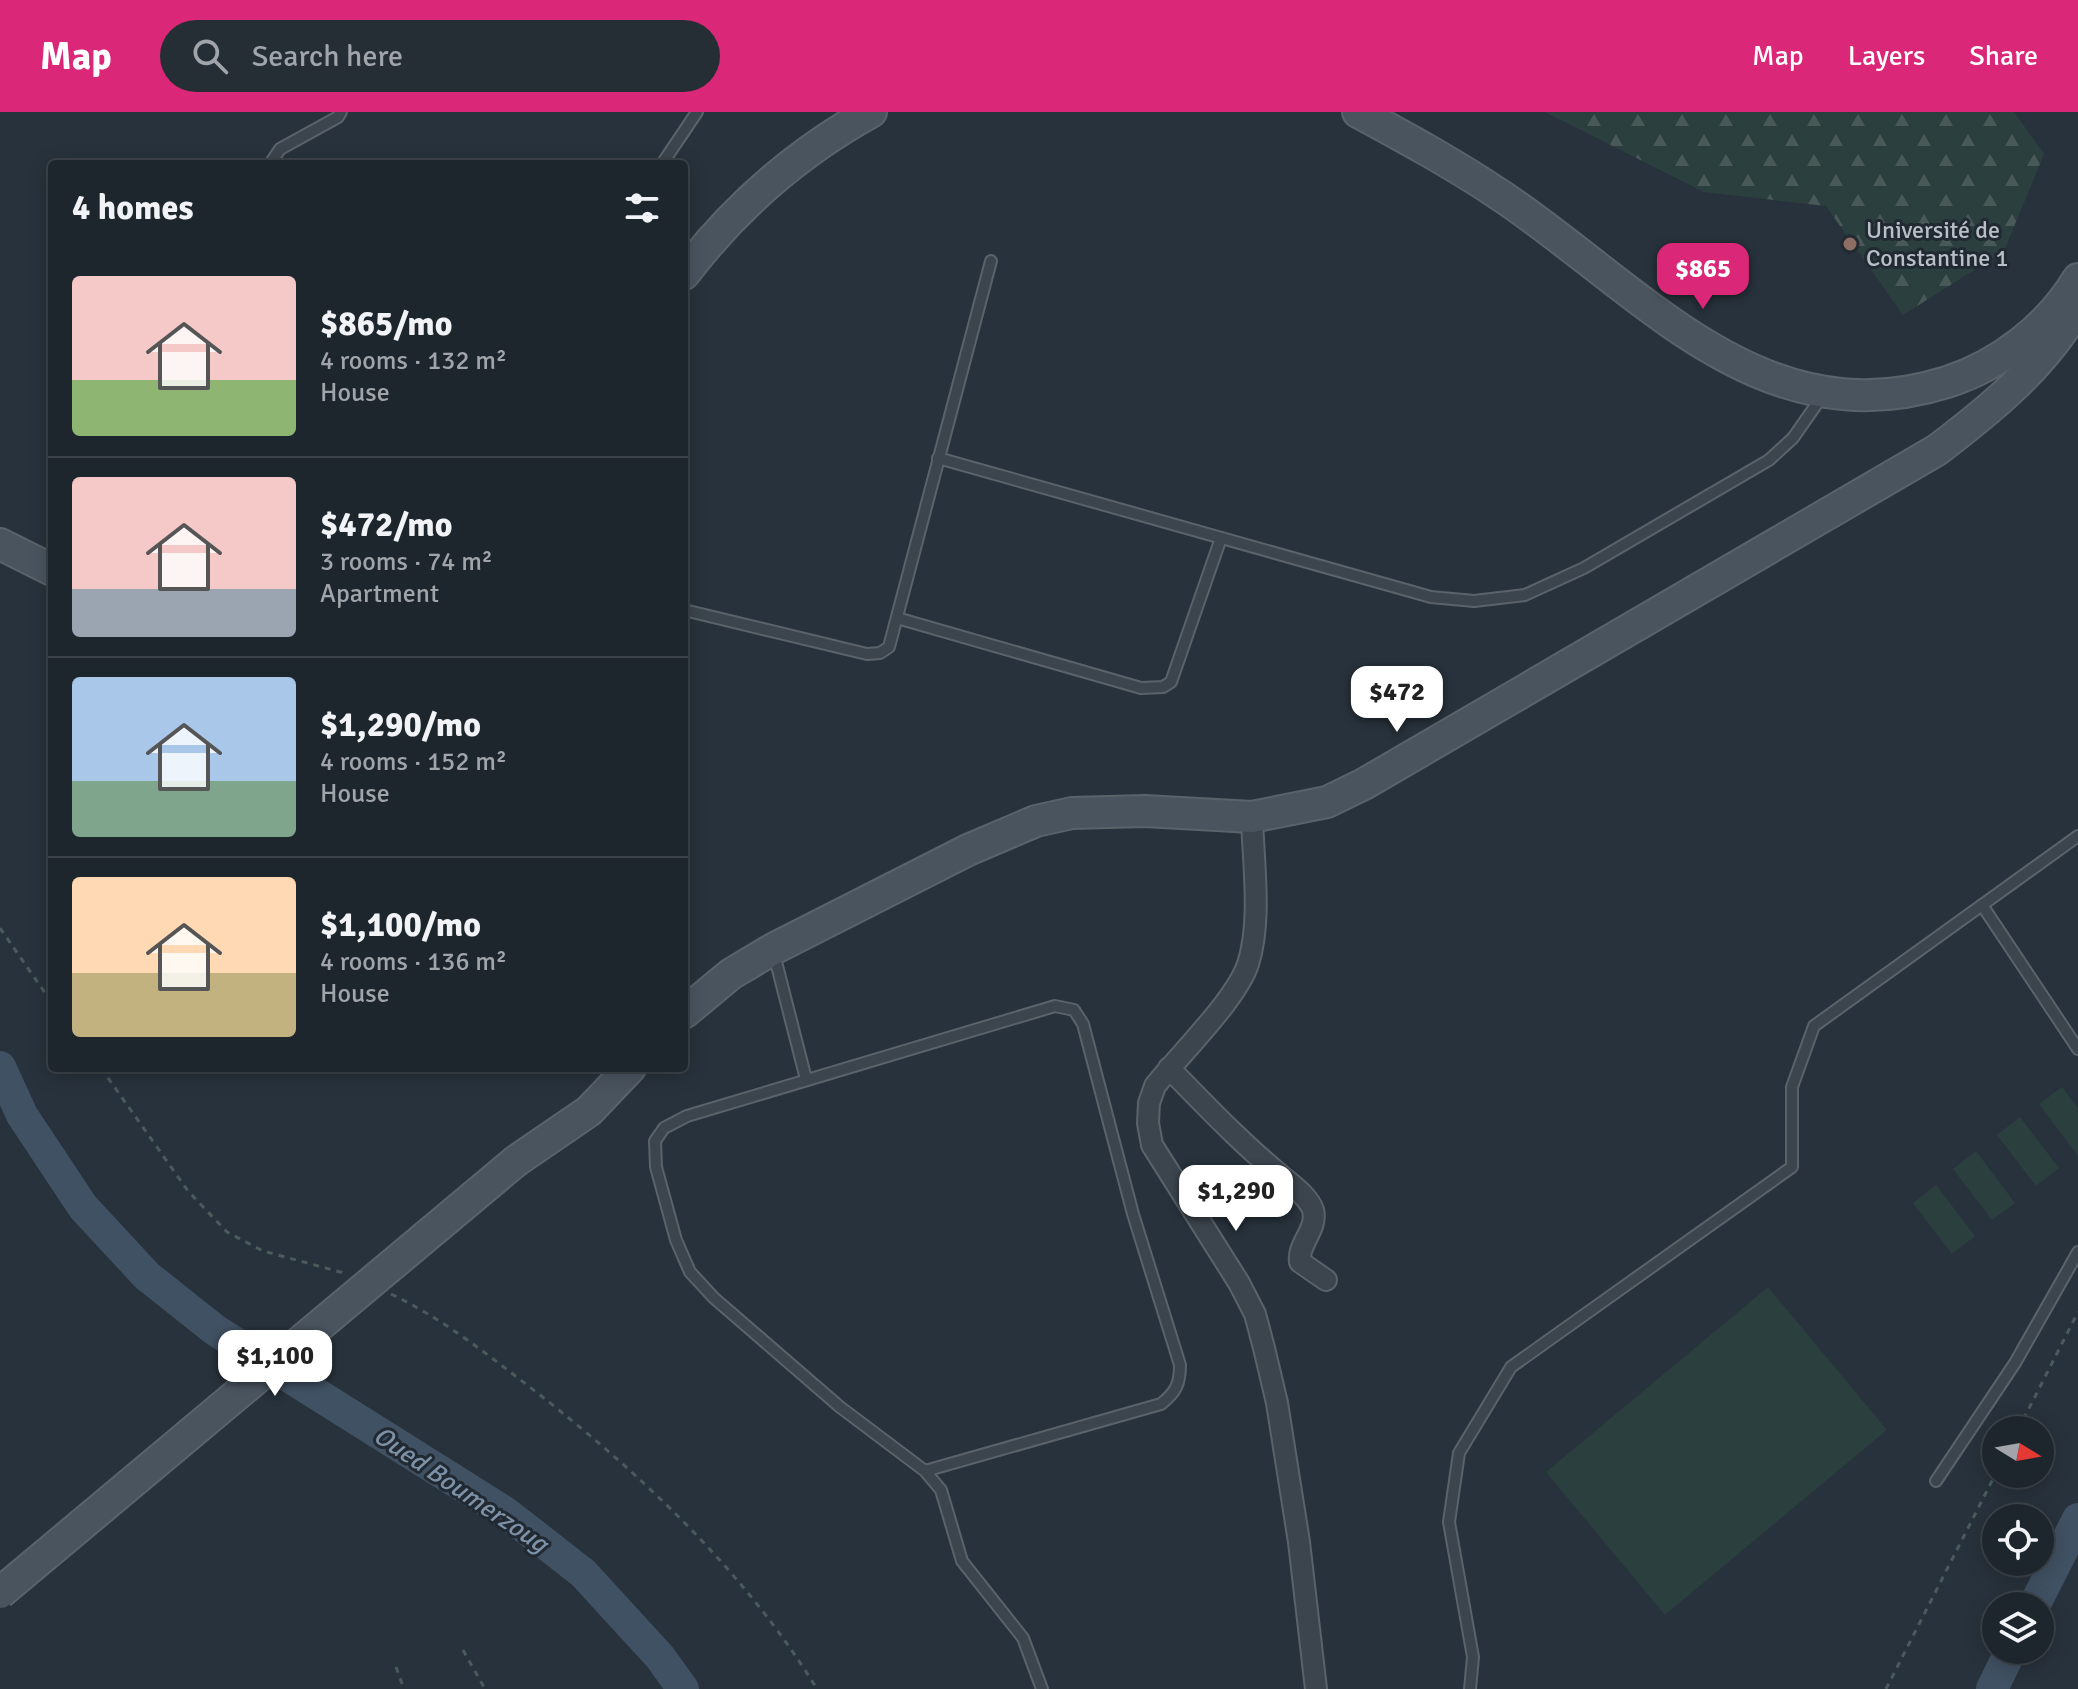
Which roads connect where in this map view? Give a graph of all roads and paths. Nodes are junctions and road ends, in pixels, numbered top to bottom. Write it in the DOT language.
graph roads {
  1 [pos="341,112"];
  2 [pos="697,112"];
  3 [pos="871,112"];
  4 [pos="1358,112"];
  5 [pos="273,160"];
  6 [pos="665,160"];
  7 [pos="991,261"];
  8 [pos="688,269"];
  9 [pos="2078,279"];
  10 [pos="2078,306"];
  11 [pos="1824,393"];
  12 [pos="938,458"];
  13 [pos="1221,538"];
  14 [pos="0,544"];
  15 [pos="48,568"];
  16 [pos="688,611"];
  17 [pos="897,618"];
  18 [pos="1252,817"];
  19 [pos="2078,836"];
  20 [pos="1982,905"];
  21 [pos="0,928"];
  22 [pos="773,949"];
  23 [pos="48,997"];
  24 [pos="688,1010"];
  25 [pos="2078,1049"];
  26 [pos="1169,1068"];
  27 [pos="104,1072"];
  28 [pos="626,1072"];
  29 [pos="806,1079"];
  30 [pos="2078,1252"];
  31 [pos="353,1277"];
  32 [pos="1326,1280"];
  33 [pos="382,1290"];
  34 [pos="2078,1312"];
  35 [pos="2025,1416"];
  36 [pos="925,1471"];
  37 [pos="1936,1481"];
  38 [pos="1988,1488"];
  39 [pos="0,1593"];
  40 [pos="463,1650"];
  41 [pos="396,1667"];
  42 [pos="404,1689"];
  43 [pos="485,1689"];
  44 [pos="817,1689"];
  45 [pos="1042,1689"];
  46 [pos="1316,1689"];
  47 [pos="1470,1689"];
  48 [pos="1886,1689"];
  1 -- 5 [label="lane"];
  2 -- 6 [label="lane"];
  3 -- 8 [label="street"];
  4 -- 11 [label="street"];
  7 -- 12 [label="lane"];
  9 -- 11 [label="street"];
  10 -- 18 [label="street"];
  11 -- 13 [label="lane"];
  12 -- 13 [label="lane"];
  12 -- 17 [label="lane"];
  13 -- 17 [label="lane"];
  14 -- 15 [label="street"];
  16 -- 17 [label="lane"];
  18 -- 22 [label="street"];
  18 -- 26 [label="street"];
  19 -- 20 [label="lane"];
  20 -- 25 [label="lane"];
  20 -- 47 [label="lane"];
  21 -- 23 [label="path"];
  22 -- 24 [label="street"];
  22 -- 29 [label="lane"];
  26 -- 32 [label="street"];
  26 -- 46 [label="street"];
  27 -- 31 [label="path"];
  28 -- 39 [label="street, bridge"];
  29 -- 36 [label="lane"];
  29 -- 36 [label="lane"];
  30 -- 37 [label="lane"];
  33 -- 44 [label="path"];
  34 -- 35 [label="path"];
  36 -- 45 [label="lane"];
  38 -- 48 [label="path"];
  40 -- 43 [label="path"];
  41 -- 42 [label="path"];
}
